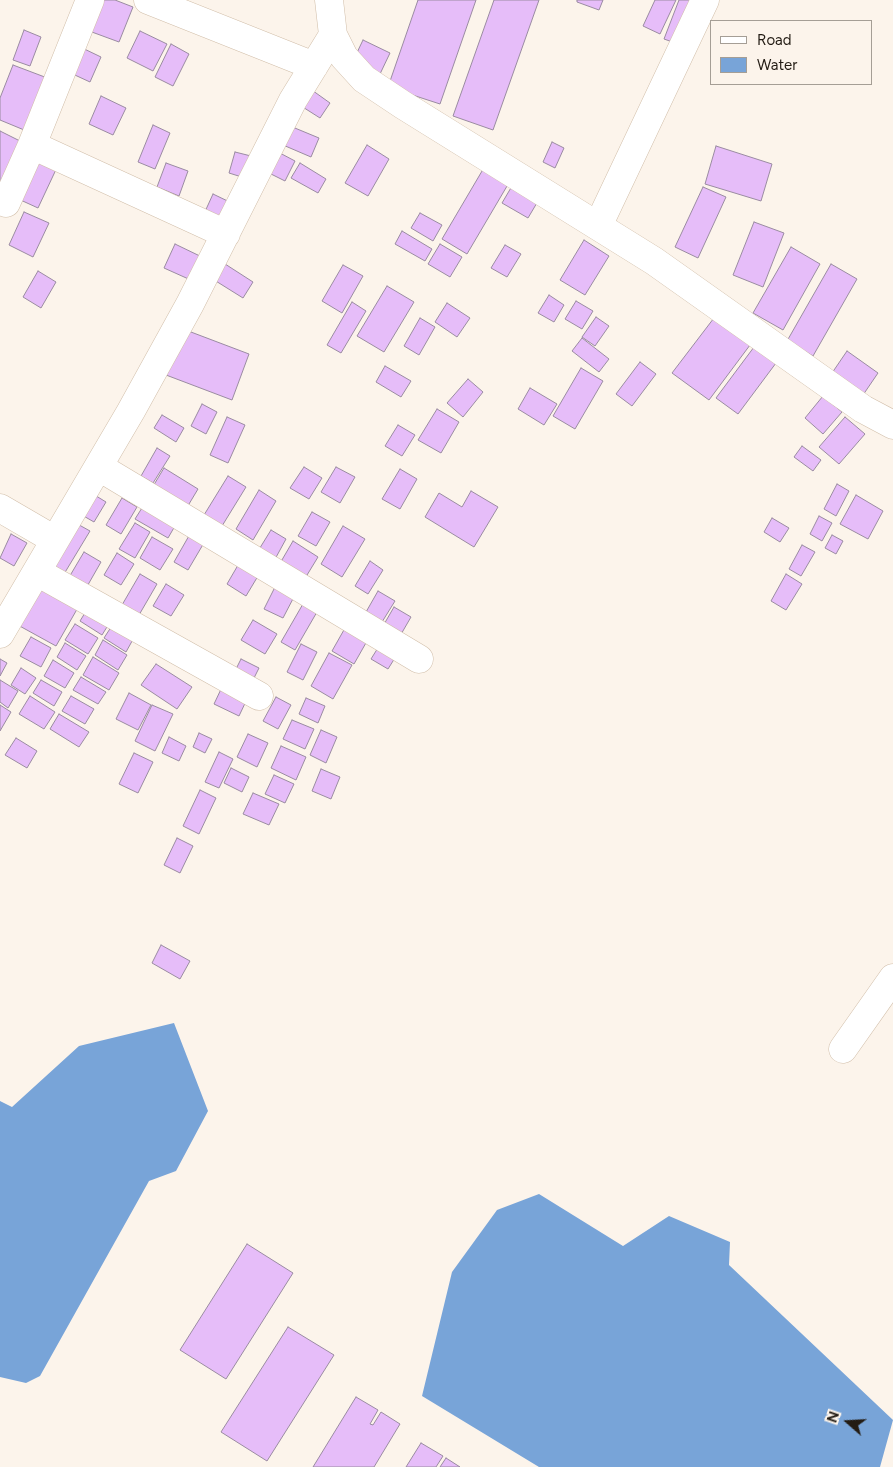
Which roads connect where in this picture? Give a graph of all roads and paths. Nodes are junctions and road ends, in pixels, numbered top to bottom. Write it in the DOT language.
graph roads {
  1 [pos="90,0"];
  2 [pos="148,0"];
  3 [pos="329,0"];
  4 [pos="705,0"];
  5 [pos="334,35"];
  6 [pos="314,66"];
  7 [pos="32,145"];
  8 [pos="6,203"];
  9 [pos="598,226"];
  10 [pos="226,234"];
  11 [pos="893,425"];
  12 [pos="98,466"];
  13 [pos="0,508"];
  14 [pos="56,540"];
  15 [pos="37,572"];
  16 [pos="0,634"];
  17 [pos="419,660"];
  18 [pos="259,696"];
  19 [pos="893,978"];
  20 [pos="843,1049"];
  1 -- 7 [label="street"];
  2 -- 6 [label="street"];
  3 -- 5 [label="street"];
  4 -- 9 [label="street"];
  5 -- 6 [label="street"];
  5 -- 9 [label="street"];
  6 -- 10 [label="street"];
  7 -- 8 [label="street"];
  7 -- 10 [label="street"];
  9 -- 11 [label="street"];
  10 -- 12 [label="street"];
  12 -- 14 [label="street"];
  12 -- 17 [label="street"];
  13 -- 14 [label="street"];
  14 -- 15 [label="street"];
  15 -- 16 [label="street"];
  15 -- 18 [label="street"];
  19 -- 20 [label="street"];
}
